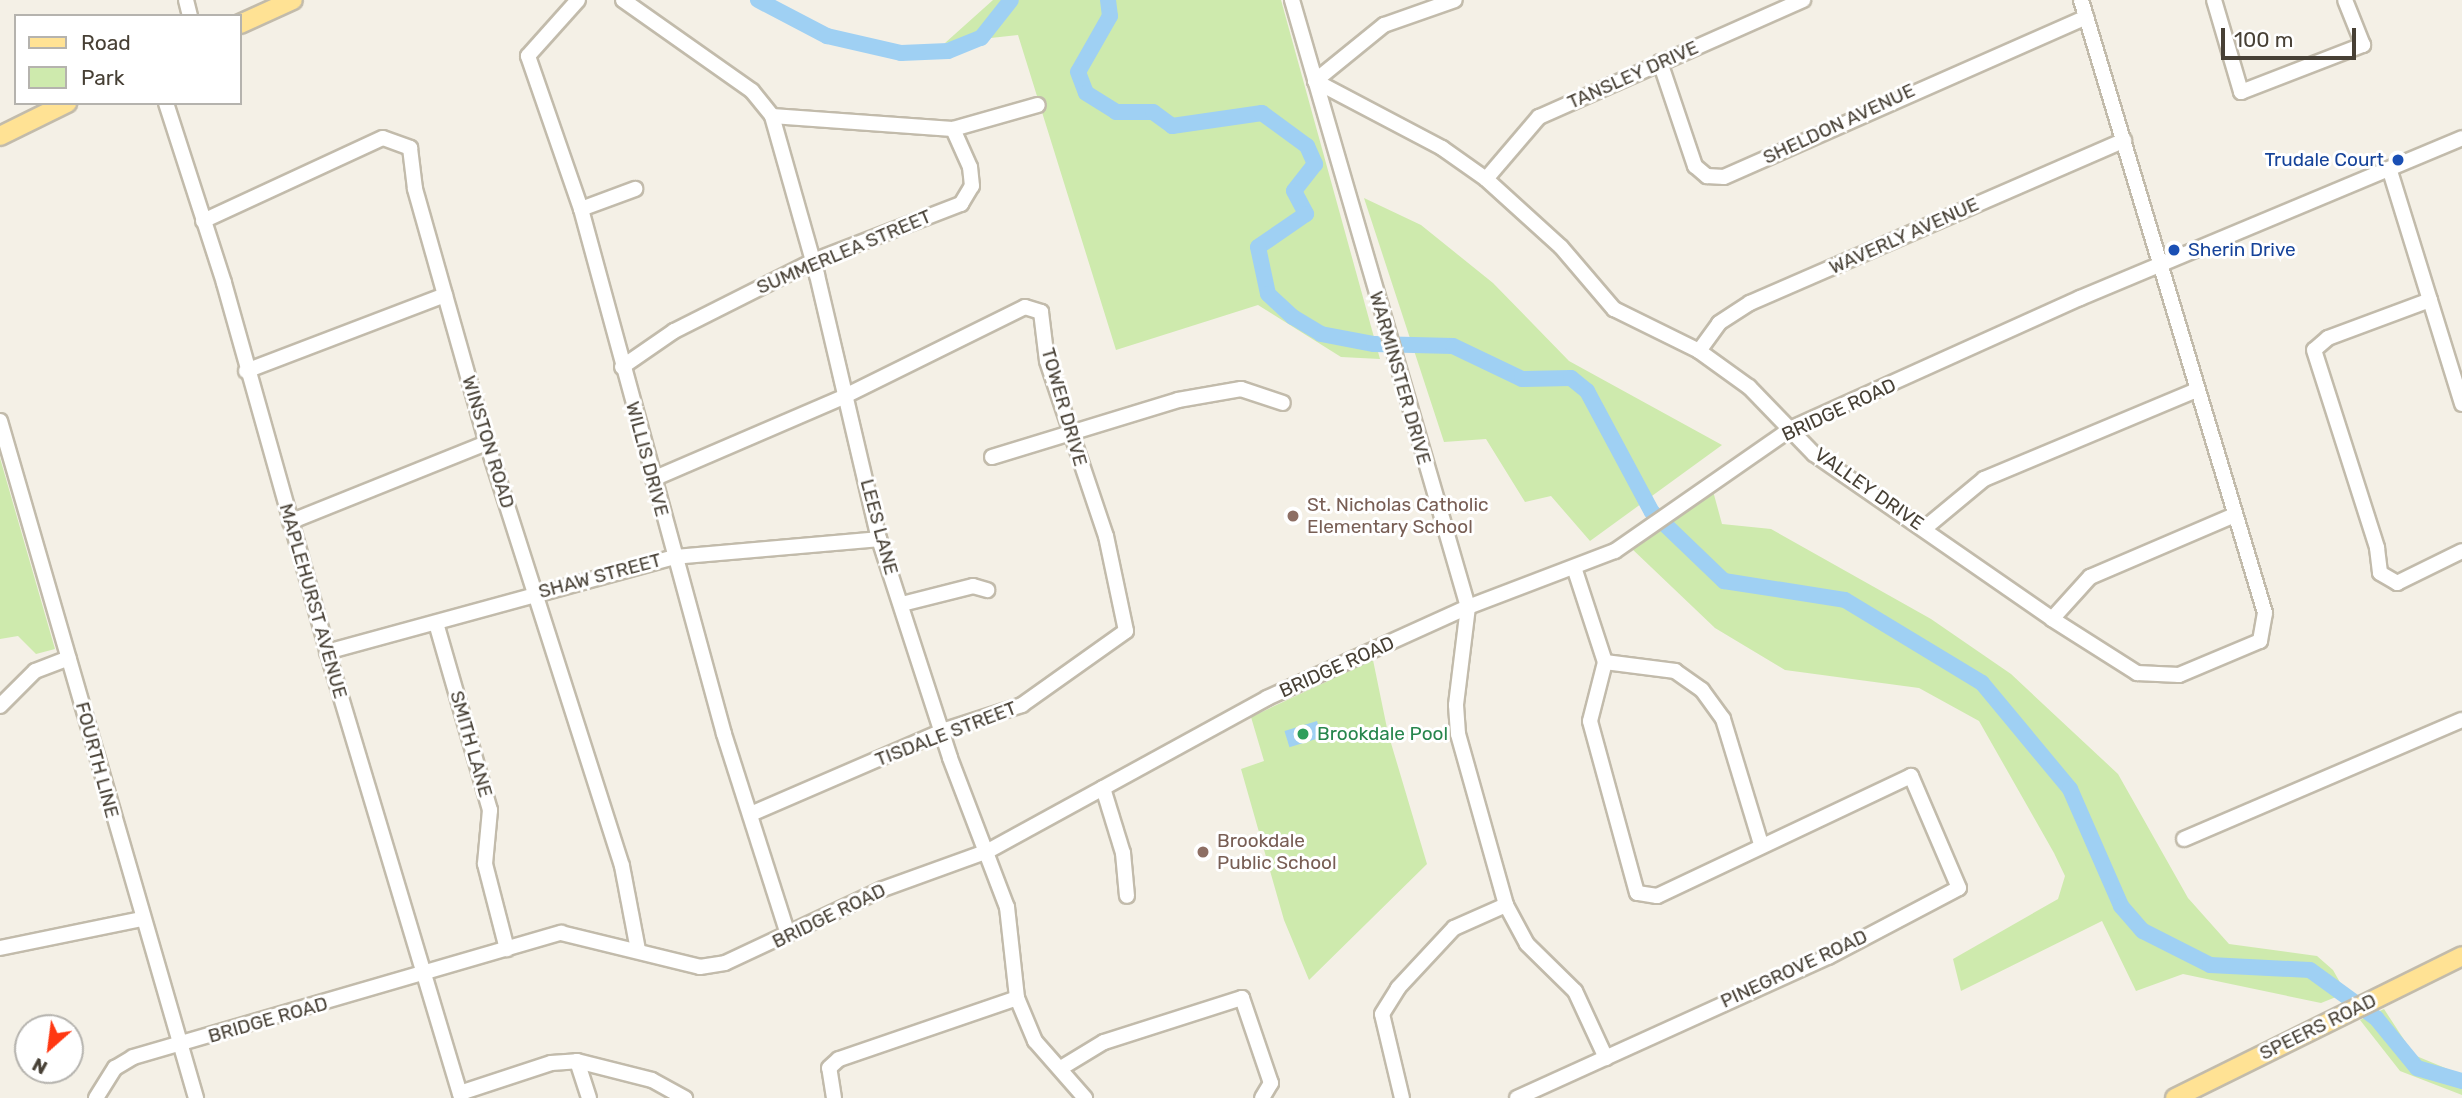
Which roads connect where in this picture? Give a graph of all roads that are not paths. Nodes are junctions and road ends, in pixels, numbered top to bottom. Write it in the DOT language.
graph roads {
  1 [pos="293,0"];
  2 [pos="578,0"];
  3 [pos="623,0"];
  4 [pos="1292,0"];
  5 [pos="1455,0"];
  6 [pos="1802,0"];
  7 [pos="2081,0"];
  8 [pos="2214,0"];
  9 [pos="2345,0"];
  10 [pos="2086,17"];
  11 [pos="242,23"];
  12 [pos="1660,62"];
  13 [pos="1315,81"];
  14 [pos="63,105"];
  15 [pos="167,105"];
  16 [pos="1038,106"];
  17 [pos="772,116"];
  18 [pos="953,130"];
  19 [pos="0,136"];
  20 [pos="2462,138"];
  21 [pos="2123,140"];
  22 [pos="2390,171"];
  23 [pos="1486,179"];
  24 [pos="635,189"];
  25 [pos="581,209"];
  26 [pos="203,221"];
  27 [pos="813,261"];
  28 [pos="2160,265"];
  29 [pos="445,295"];
  30 [pos="2430,300"];
  31 [pos="1699,351"];
  32 [pos="622,367"];
  33 [pos="246,371"];
  34 [pos="2197,390"];
  35 [pos="843,397"];
  36 [pos="1283,403"];
  37 [pos="2462,404"];
  38 [pos="0,421"];
  39 [pos="1792,428"];
  40 [pos="1069,433"];
  41 [pos="487,443"];
  42 [pos="992,457"];
  43 [pos="653,479"];
  44 [pos="2235,515"];
  45 [pos="290,522"];
  46 [pos="1925,528"];
  47 [pos="880,539"];
  48 [pos="2462,551"];
  49 [pos="674,557"];
  50 [pos="1575,570"];
  51 [pos="987,590"];
  52 [pos="539,593"];
  53 [pos="902,604"];
  54 [pos="1468,607"];
  55 [pos="2052,618"];
  56 [pos="436,623"];
  57 [pos="1126,631"];
  58 [pos="327,652"];
  59 [pos="69,658"];
  60 [pos="1605,662"];
  61 [pos="0,706"];
  62 [pos="2462,719"];
  63 [pos="945,730"];
  64 [pos="1103,788"];
  65 [pos="753,813"];
  66 [pos="2184,839"];
  67 [pos="1762,844"];
  68 [pos="988,851"];
  69 [pos="1126,896"];
  70 [pos="1506,905"];
  71 [pos="141,919"];
  72 [pos="788,934"];
  73 [pos="0,948"];
  74 [pos="507,949"];
  75 [pos="638,950"];
  76 [pos="2462,956"];
  77 [pos="423,975"];
  78 [pos="1017,998"];
  79 [pos="180,1045"];
  80 [pos="1606,1058"];
  81 [pos="577,1061"];
  82 [pos="1061,1068"];
  83 [pos="461,1095"];
  84 [pos="96,1098"];
  85 [pos="197,1098"];
  86 [pos="589,1098"];
  87 [pos="685,1098"];
  88 [pos="834,1098"];
  89 [pos="1085,1098"];
  90 [pos="1262,1098"];
  91 [pos="1402,1098"];
  92 [pos="1517,1098"];
  93 [pos="2175,1098"];
  1 -- 11 [label="main road"];
  2 -- 25 [label="street, WILLIS DRIVE"];
  3 -- 17 [label="street, LEES LANE"];
  4 -- 13 [label="street, WARMINSTER DRIVE"];
  5 -- 13 [label="street"];
  6 -- 12 [label="street, TANSLEY DRIVE"];
  7 -- 10 [label="street"];
  8 -- 9 [label="street"];
  10 -- 12 [label="street, SHELDON AVENUE"];
  10 -- 21 [label="street"];
  12 -- 23 [label="street, TANSLEY DRIVE"];
  13 -- 23 [label="street"];
  13 -- 54 [label="street, WARMINSTER DRIVE"];
  14 -- 19 [label="main road"];
  15 -- 26 [label="street, MAPLEHURST AVENUE"];
  16 -- 18 [label="street"];
  17 -- 18 [label="street"];
  17 -- 27 [label="street, LEES LANE"];
  18 -- 27 [label="street, SUMMERLEA STREET"];
  20 -- 22 [label="street, BRIDGE ROAD"];
  21 -- 28 [label="street"];
  21 -- 31 [label="street, WAVERLY AVENUE"];
  22 -- 28 [label="street, BRIDGE ROAD"];
  22 -- 30 [label="street"];
  23 -- 31 [label="street, VALLEY DRIVE"];
  24 -- 25 [label="street"];
  25 -- 32 [label="street, WILLIS DRIVE"];
  26 -- 29 [label="street, WINSTON ROAD"];
  26 -- 33 [label="street, MAPLEHURST AVENUE"];
  27 -- 32 [label="street, SUMMERLEA STREET"];
  27 -- 35 [label="street, LEES LANE"];
  28 -- 34 [label="street"];
  28 -- 39 [label="street, BRIDGE ROAD"];
  29 -- 33 [label="street"];
  29 -- 41 [label="street, WINSTON ROAD"];
  30 -- 37 [label="street"];
  30 -- 48 [label="street"];
  31 -- 39 [label="street, VALLEY DRIVE"];
  32 -- 43 [label="street, WILLIS DRIVE"];
  33 -- 45 [label="street, MAPLEHURST AVENUE"];
  34 -- 44 [label="street"];
  34 -- 46 [label="street"];
  35 -- 40 [label="street, TOWER DRIVE"];
  35 -- 43 [label="street"];
  35 -- 47 [label="street, LEES LANE"];
  36 -- 40 [label="street"];
  38 -- 59 [label="street, FOURTH LINE"];
  39 -- 46 [label="street, VALLEY DRIVE"];
  39 -- 50 [label="street, BRIDGE ROAD"];
  40 -- 42 [label="street"];
  40 -- 57 [label="street, TOWER DRIVE"];
  41 -- 45 [label="street"];
  41 -- 52 [label="street, WINSTON ROAD"];
  43 -- 49 [label="street, WILLIS DRIVE"];
  44 -- 55 [label="street"];
  44 -- 55 [label="street, VALLEY DRIVE"];
  45 -- 58 [label="street, MAPLEHURST AVENUE"];
  46 -- 55 [label="street, VALLEY DRIVE"];
  47 -- 49 [label="street, SHAW STREET"];
  47 -- 53 [label="street, LEES LANE"];
  49 -- 52 [label="street, SHAW STREET"];
  49 -- 65 [label="street, WILLIS DRIVE"];
  50 -- 54 [label="street, BRIDGE ROAD"];
  50 -- 60 [label="street"];
  51 -- 53 [label="street"];
  52 -- 56 [label="street, SHAW STREET"];
  52 -- 75 [label="street, WINSTON ROAD"];
  53 -- 63 [label="street, LEES LANE"];
  54 -- 64 [label="street, BRIDGE ROAD"];
  54 -- 70 [label="street, WARMINSTER DRIVE"];
  56 -- 58 [label="street, SHAW STREET"];
  56 -- 74 [label="street, SMITH LANE"];
  57 -- 63 [label="street, TISDALE STREET"];
  58 -- 77 [label="street, MAPLEHURST AVENUE"];
  59 -- 61 [label="street"];
  59 -- 71 [label="street, FOURTH LINE"];
  60 -- 67 [label="street"];
  60 -- 67 [label="street"];
  62 -- 66 [label="street"];
  63 -- 65 [label="street, TISDALE STREET"];
  63 -- 68 [label="street, LEES LANE"];
  64 -- 68 [label="street, BRIDGE ROAD"];
  64 -- 69 [label="street"];
  65 -- 72 [label="street, WILLIS DRIVE"];
  67 -- 80 [label="street, PINEGROVE ROAD"];
  68 -- 72 [label="street, BRIDGE ROAD"];
  68 -- 78 [label="street, LEES LANE"];
  70 -- 80 [label="street, WARMINSTER DRIVE"];
  70 -- 91 [label="street"];
  71 -- 73 [label="street"];
  71 -- 79 [label="street, FOURTH LINE"];
  72 -- 75 [label="street, BRIDGE ROAD"];
  74 -- 75 [label="street, BRIDGE ROAD"];
  74 -- 77 [label="street, BRIDGE ROAD"];
  76 -- 93 [label="main road, SPEERS ROAD"];
  77 -- 79 [label="street, BRIDGE ROAD"];
  77 -- 83 [label="street, MAPLEHURST AVENUE"];
  78 -- 82 [label="street, LEES LANE"];
  78 -- 88 [label="street"];
  79 -- 84 [label="street, BRIDGE ROAD"];
  79 -- 85 [label="street, FOURTH LINE"];
  80 -- 92 [label="street, PINEGROVE ROAD"];
  81 -- 83 [label="street"];
  81 -- 86 [label="street"];
  81 -- 87 [label="street"];
  82 -- 89 [label="street, LEES LANE"];
  82 -- 90 [label="street"];
}
